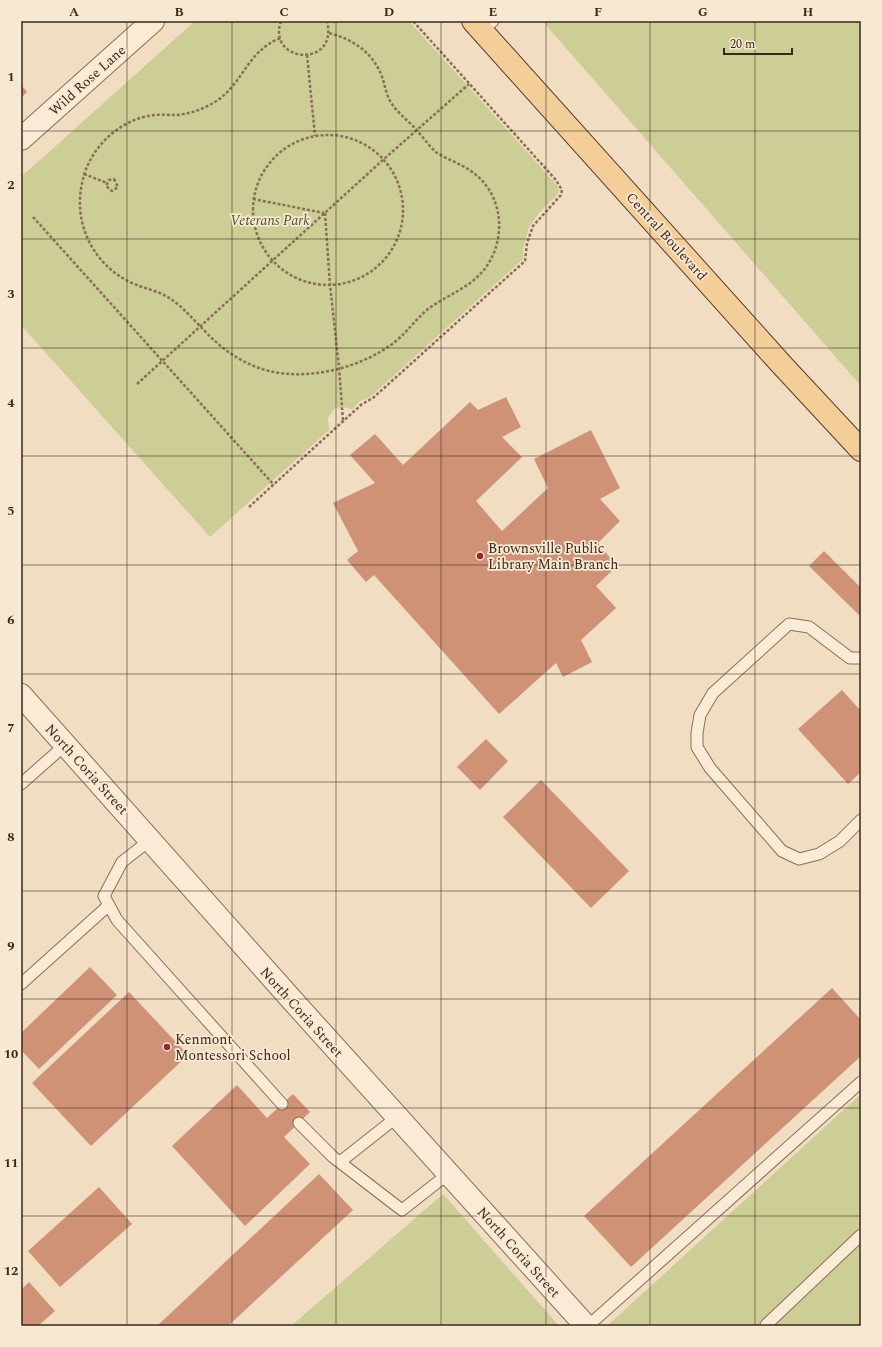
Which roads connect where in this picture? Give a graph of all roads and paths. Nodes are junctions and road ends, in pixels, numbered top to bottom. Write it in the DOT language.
graph roads {
  1 [pos="152,21"];
  2 [pos="281,21"];
  3 [pos="327,21"];
  4 [pos="413,21"];
  5 [pos="483,24"];
  6 [pos="328,33"];
  7 [pos="280,38"];
  8 [pos="307,55"];
  9 [pos="469,84"];
  10 [pos="417,130"];
  11 [pos="315,136"];
  12 [pos="21,139"];
  13 [pos="384,159"];
  14 [pos="84,174"];
  15 [pos="107,182"];
  16 [pos="253,199"];
  17 [pos="325,213"];
  18 [pos="33,218"];
  19 [pos="272,261"];
  20 [pos="330,286"];
  21 [pos="200,327"];
  22 [pos="163,360"];
  23 [pos="339,367"];
  24 [pos="137,384"];
  25 [pos="343,422"];
  26 [pos="861,450"];
  27 [pos="274,485"];
  28 [pos="249,507"];
  29 [pos="861,658"];
  30 [pos="21,695"];
  31 [pos="65,744"];
  32 [pos="21,784"];
  33 [pos="861,820"];
  34 [pos="150,840"];
  35 [pos="109,905"];
  36 [pos="21,984"];
  37 [pos="861,1082"];
  38 [pos="282,1104"];
  39 [pos="397,1117"];
  40 [pos="299,1123"];
  41 [pos="340,1162"];
  42 [pos="448,1174"];
  43 [pos="861,1235"];
  44 [pos="587,1326"];
  45 [pos="767,1326"];
  1 -- 12 [label="street, Wild Rose Lane"];
  2 -- 7 [label="path"];
  3 -- 6 [label="path"];
  4 -- 9 [label="path"];
  5 -- 26 [label="main road, Central Boulevard"];
  6 -- 8 [label="path"];
  6 -- 10 [label="path"];
  7 -- 8 [label="path"];
  7 -- 14 [label="path"];
  8 -- 11 [label="path"];
  9 -- 10 [label="path"];
  9 -- 25 [label="path"];
  10 -- 13 [label="path"];
  10 -- 23 [label="path"];
  11 -- 13 [label="path"];
  11 -- 16 [label="path"];
  13 -- 17 [label="path"];
  13 -- 20 [label="path"];
  14 -- 15 [label="path"];
  14 -- 21 [label="path"];
  15 -- 15 [label="path"];
  16 -- 17 [label="path"];
  16 -- 19 [label="path"];
  17 -- 19 [label="path"];
  17 -- 20 [label="path"];
  18 -- 22 [label="path"];
  19 -- 20 [label="path"];
  19 -- 21 [label="path"];
  20 -- 23 [label="path"];
  21 -- 22 [label="path"];
  21 -- 23 [label="path"];
  22 -- 24 [label="path"];
  22 -- 27 [label="path"];
  23 -- 25 [label="path"];
  25 -- 27 [label="path"];
  27 -- 28 [label="path"];
  29 -- 33 [label="lane"];
  30 -- 31 [label="street, North Coria Street"];
  31 -- 32 [label="lane"];
  31 -- 34 [label="street, North Coria Street"];
  34 -- 35 [label="lane"];
  34 -- 39 [label="street, North Coria Street"];
  35 -- 36 [label="lane"];
  35 -- 38 [label="lane"];
  37 -- 44 [label="lane"];
  39 -- 41 [label="lane"];
  39 -- 42 [label="street, North Coria Street"];
  40 -- 41 [label="lane"];
  41 -- 42 [label="lane"];
  42 -- 44 [label="street, North Coria Street"];
  43 -- 45 [label="lane"];
}
